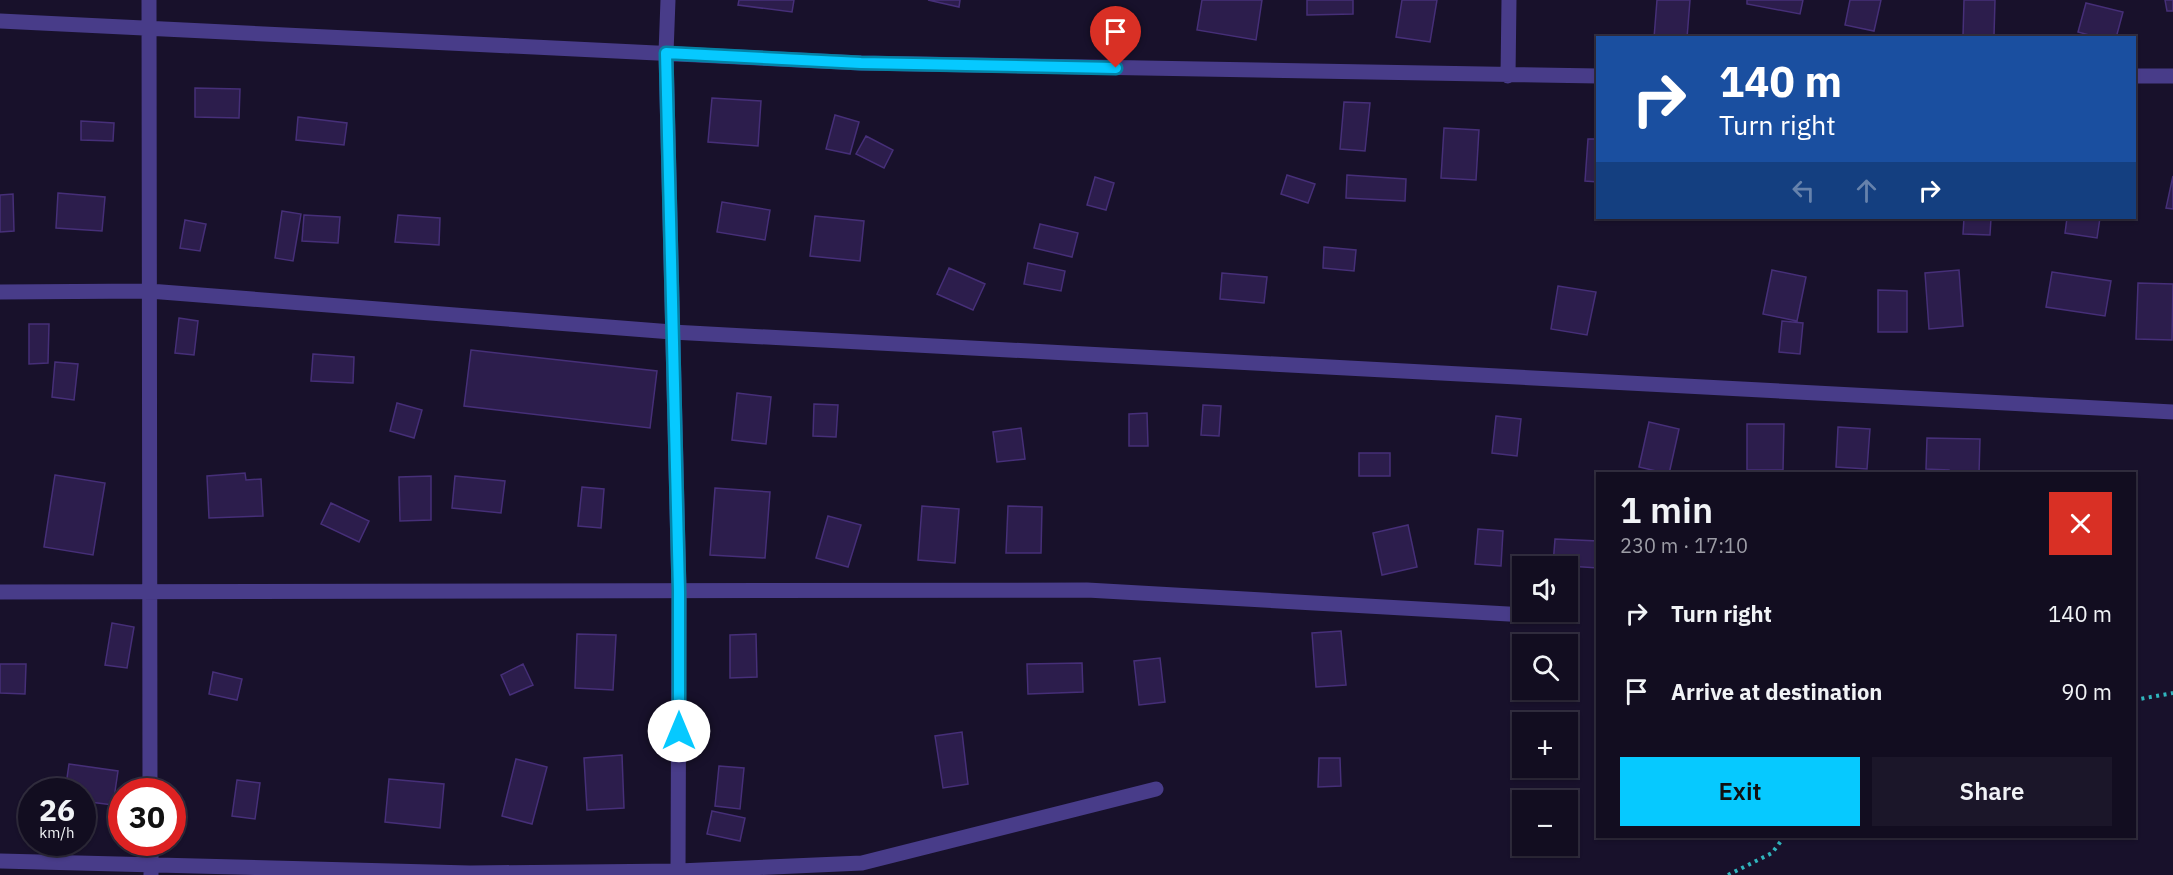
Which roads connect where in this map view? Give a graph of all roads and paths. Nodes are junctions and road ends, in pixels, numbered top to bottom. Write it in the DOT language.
graph roads {
  1 [pos="149,0"];
  2 [pos="668,0"];
  3 [pos="1509,0"];
  4 [pos="0,21"];
  5 [pos="149,28"];
  6 [pos="666,53"];
  7 [pos="1508,75"];
  8 [pos="1596,76"];
  9 [pos="2136,76"];
  10 [pos="2173,76"];
  11 [pos="149,291"];
  12 [pos="0,292"];
  13 [pos="672,332"];
  14 [pos="2173,412"];
  15 [pos="679,591"];
  16 [pos="0,592"];
  17 [pos="149,592"];
  18 [pos="1512,614"];
  19 [pos="2173,693"];
  20 [pos="2136,700"];
  21 [pos="150,778"];
  22 [pos="1156,789"];
  23 [pos="1783,838"];
  24 [pos="0,861"];
  25 [pos="151,869"];
  26 [pos="679,873"];
  27 [pos="1728,875"];
  1 -- 5 [label="street"];
  2 -- 6 [label="street"];
  3 -- 7 [label="street"];
  4 -- 5 [label="street"];
  5 -- 6 [label="street"];
  5 -- 11 [label="street"];
  6 -- 7 [label="street"];
  6 -- 13 [label="street"];
  7 -- 8 [label="street"];
  9 -- 10 [label="street"];
  11 -- 12 [label="street"];
  11 -- 13 [label="street"];
  11 -- 17 [label="street"];
  13 -- 14 [label="street"];
  13 -- 15 [label="street"];
  15 -- 17 [label="street"];
  15 -- 18 [label="street"];
  15 -- 26 [label="street"];
  16 -- 17 [label="street"];
  17 -- 21 [label="street"];
  19 -- 20 [label="path"];
  22 -- 26 [label="street"];
  23 -- 27 [label="path"];
  24 -- 25 [label="street"];
  25 -- 26 [label="street"];
}
